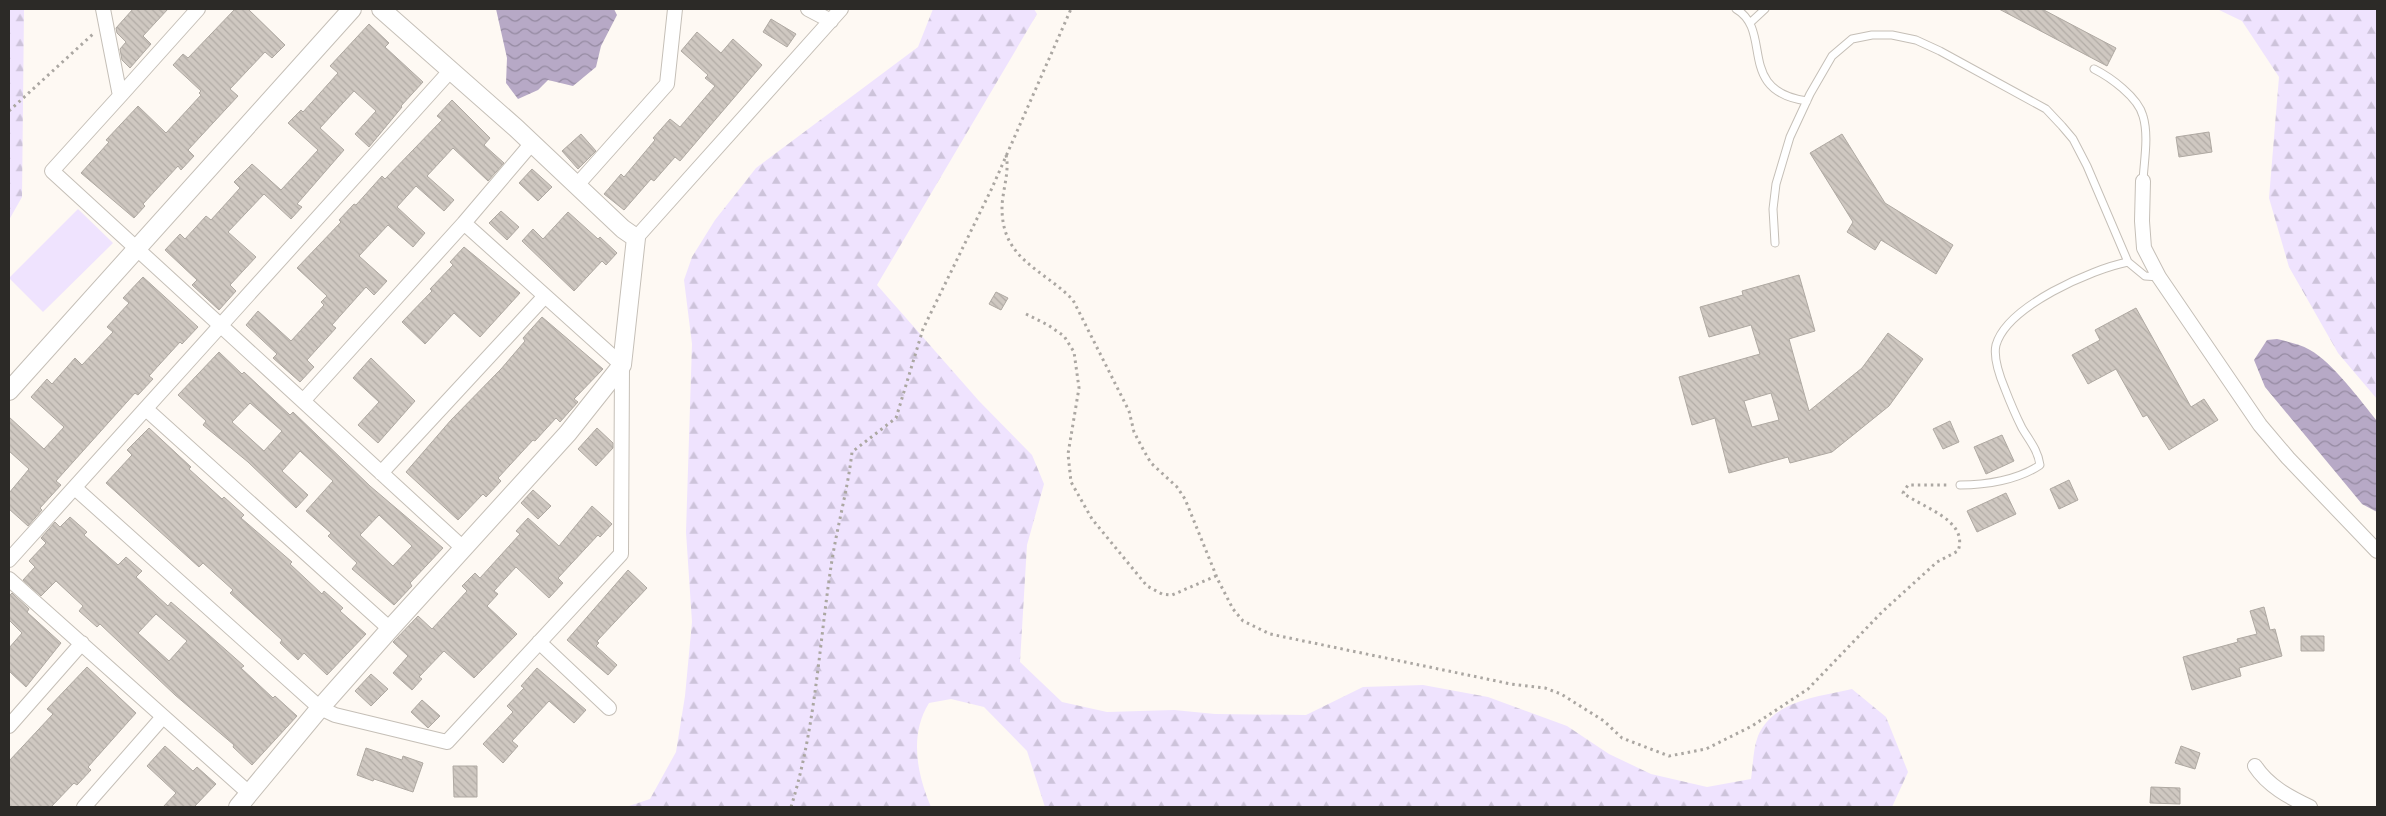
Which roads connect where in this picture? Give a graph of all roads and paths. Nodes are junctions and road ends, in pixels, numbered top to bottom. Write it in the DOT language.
graph roads {
  1 [pos="198,9"];
  2 [pos="352,9"];
  3 [pos="381,9"];
  4 [pos="675,9"];
  5 [pos="808,9"];
  6 [pos="841,9"];
  7 [pos="1071,9"];
  8 [pos="1736,9"];
  9 [pos="1765,9"];
  10 [pos="104,16"];
  11 [pos="831,21"];
  12 [pos="1751,22"];
  13 [pos="2094,69"];
  14 [pos="451,70"];
  15 [pos="120,96"];
  16 [pos="1807,101"];
  17 [pos="9,111"];
  18 [pos="532,143"];
  19 [pos="1006,155"];
  20 [pos="2143,181"];
  21 [pos="577,185"];
  22 [pos="464,223"];
  23 [pos="636,238"];
  24 [pos="1775,242"];
  25 [pos="136,248"];
  26 [pos="2128,262"];
  27 [pos="2159,277"];
  28 [pos="545,296"];
  29 [pos="1026,314"];
  30 [pos="221,326"];
  31 [pos="622,365"];
  32 [pos="9,391"];
  33 [pos="303,401"];
  34 [pos="146,409"];
  35 [pos="381,473"];
  36 [pos="1960,486"];
  37 [pos="75,488"];
  38 [pos="463,548"];
  39 [pos="2377,551"];
  40 [pos="9,560"];
  41 [pos="1216,576"];
  42 [pos="9,579"];
  43 [pos="390,629"];
  44 [pos="539,642"];
  45 [pos="82,644"];
  46 [pos="320,708"];
  47 [pos="609,708"];
  48 [pos="162,718"];
  49 [pos="9,726"];
  50 [pos="2255,766"];
  51 [pos="250,794"];
  52 [pos="84,807"];
  53 [pos="238,807"];
  54 [pos="791,807"];
  55 [pos="2310,807"];
  1 -- 15 [label="street"];
  2 -- 25 [label="street"];
  3 -- 14 [label="street"];
  4 -- 21 [label="street"];
  5 -- 11 [label="street"];
  6 -- 11 [label="street"];
  7 -- 19 [label="path"];
  8 -- 12 [label="lane"];
  9 -- 12 [label="lane"];
  10 -- 15 [label="street"];
  10 -- 17 [label="path"];
  11 -- 23 [label="street"];
  12 -- 16 [label="lane"];
  13 -- 20 [label="lane"];
  14 -- 18 [label="street"];
  14 -- 30 [label="street"];
  15 -- 25 [label="street"];
  16 -- 24 [label="lane"];
  16 -- 26 [label="lane"];
  18 -- 21 [label="street"];
  18 -- 22 [label="street"];
  19 -- 41 [label="path"];
  19 -- 54 [label="path"];
  20 -- 27 [label="street"];
  21 -- 23 [label="street"];
  22 -- 28 [label="street"];
  22 -- 33 [label="street"];
  23 -- 31 [label="street"];
  25 -- 30 [label="street"];
  25 -- 32 [label="street"];
  26 -- 27 [label="lane"];
  26 -- 36 [label="lane"];
  27 -- 39 [label="street"];
  28 -- 31 [label="street"];
  28 -- 35 [label="street"];
  29 -- 41 [label="path"];
  30 -- 33 [label="street"];
  30 -- 34 [label="street"];
  31 -- 38 [label="street"];
  31 -- 44 [label="street"];
  33 -- 35 [label="street"];
  34 -- 37 [label="street"];
  34 -- 43 [label="street"];
  35 -- 38 [label="street"];
  36 -- 41 [label="path"];
  37 -- 40 [label="street"];
  37 -- 46 [label="street"];
  38 -- 43 [label="street"];
  42 -- 45 [label="street"];
  43 -- 46 [label="street"];
  44 -- 46 [label="street"];
  44 -- 47 [label="street"];
  45 -- 48 [label="street"];
  45 -- 49 [label="street"];
  46 -- 51 [label="street"];
  48 -- 51 [label="street"];
  48 -- 52 [label="street"];
  50 -- 55 [label="street"];
  51 -- 53 [label="street"];
}
